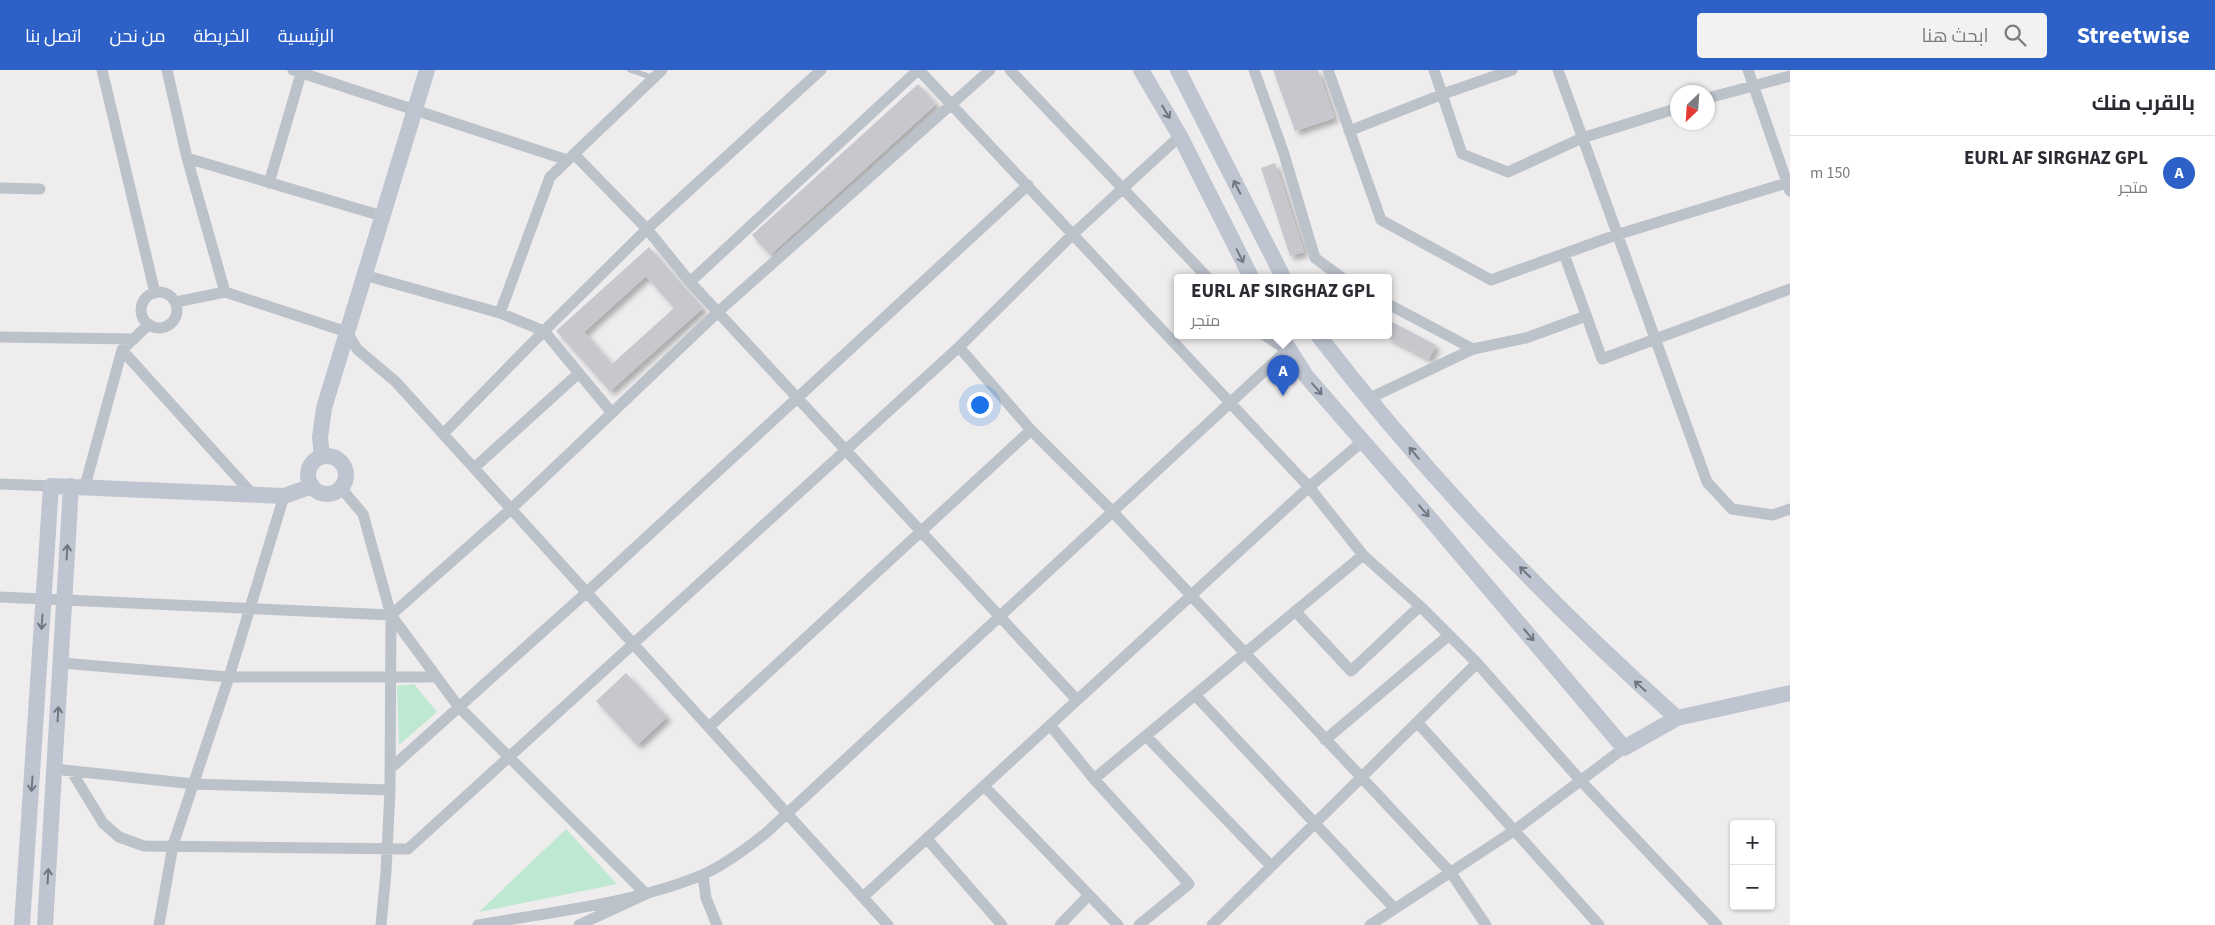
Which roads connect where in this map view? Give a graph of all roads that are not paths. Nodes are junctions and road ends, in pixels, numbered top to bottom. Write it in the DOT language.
graph roads {
  1 [pos="102,70"];
  2 [pos="167,70"];
  3 [pos="427,70"];
  4 [pos="630,70"];
  5 [pos="822,70"];
  6 [pos="918,70"];
  7 [pos="990,70"];
  8 [pos="1010,70"];
  9 [pos="1141,70"];
  10 [pos="1178,70"];
  11 [pos="1254,70"];
  12 [pos="1328,70"];
  13 [pos="1434,70"];
  14 [pos="1512,70"];
  15 [pos="1558,70"];
  16 [pos="1748,70"];
  17 [pos="299,71"];
  18 [pos="658,74"];
  19 [pos="1790,76"];
  20 [pos="1753,84"];
  21 [pos="1442,94"];
  22 [pos="1715,96"];
  23 [pos="951,104"];
  24 [pos="415,109"];
  25 [pos="1670,110"];
  26 [pos="1349,131"];
  27 [pos="1180,136"];
  28 [pos="1582,138"];
  29 [pos="187,158"];
  30 [pos="571,158"];
  31 [pos="269,183"];
  32 [pos="1028,185"];
  33 [pos="1789,186"];
  34 [pos="0,188"];
  35 [pos="40,189"];
  36 [pos="1123,190"];
  37 [pos="382,216"];
  38 [pos="647,229"];
  39 [pos="1072,234"];
  40 [pos="1616,235"];
  41 [pos="1564,254"];
  42 [pos="364,274"];
  43 [pos="1204,274"];
  44 [pos="1249,274"];
  45 [pos="1281,274"];
  46 [pos="1337,274"];
  47 [pos="690,282"];
  48 [pos="1790,289"];
  49 [pos="225,292"];
  50 [pos="155,293"];
  51 [pos="176,302"];
  52 [pos="1392,306"];
  53 [pos="719,311"];
  54 [pos="500,313"];
  55 [pos="1586,316"];
  56 [pos="148,324"];
  57 [pos="544,331"];
  58 [pos="347,332"];
  59 [pos="0,337"];
  60 [pos="134,338"];
  61 [pos="1270,339"];
  62 [pos="1282,339"];
  63 [pos="1321,339"];
  64 [pos="1655,339"];
  65 [pos="959,347"];
  66 [pos="1473,349"];
  67 [pos="122,350"];
  68 [pos="1287,350"];
  69 [pos="579,373"];
  70 [pos="798,396"];
  71 [pos="1368,400"];
  72 [pos="1229,403"];
  73 [pos="612,413"];
  74 [pos="1031,430"];
  75 [pos="443,434"];
  76 [pos="1362,440"];
  77 [pos="847,449"];
  78 [pos="322,457"];
  79 [pos="474,468"];
  80 [pos="0,484"];
  81 [pos="51,486"];
  82 [pos="78,486"];
  83 [pos="312,486"];
  84 [pos="1308,487"];
  85 [pos="341,488"];
  86 [pos="254,496"];
  87 [pos="284,496"];
  88 [pos="512,509"];
  89 [pos="1790,509"];
  90 [pos="1112,511"];
  91 [pos="922,531"];
  92 [pos="1363,555"];
  93 [pos="586,592"];
  94 [pos="1190,596"];
  95 [pos="0,597"];
  96 [pos="44,598"];
  97 [pos="64,599"];
  98 [pos="1420,606"];
  99 [pos="249,608"];
  100 [pos="1295,611"];
  101 [pos="1000,615"];
  102 [pos="391,616"];
  103 [pos="1448,636"];
  104 [pos="633,644"];
  105 [pos="1245,653"];
  106 [pos="61,663"];
  107 [pos="1477,664"];
  108 [pos="229,677"];
  109 [pos="436,677"];
  110 [pos="389,678"];
  111 [pos="1790,693"];
  112 [pos="1195,695"];
  113 [pos="1078,700"];
  114 [pos="458,706"];
  115 [pos="1677,718"];
  116 [pos="1417,722"];
  117 [pos="1050,725"];
  118 [pos="709,727"];
  119 [pos="1146,736"];
  120 [pos="1325,740"];
  121 [pos="1624,748"];
  122 [pos="508,758"];
  123 [pos="54,769"];
  124 [pos="390,769"];
  125 [pos="72,772"];
  126 [pos="1360,778"];
  127 [pos="1094,779"];
  128 [pos="1581,781"];
  129 [pos="194,784"];
  130 [pos="984,786"];
  131 [pos="390,790"];
  132 [pos="786,812"];
  133 [pos="1313,824"];
  134 [pos="1515,830"];
  135 [pos="927,839"];
  136 [pos="173,845"];
  137 [pos="387,850"];
  138 [pos="1271,866"];
  139 [pos="1451,873"];
  140 [pos="703,875"];
  141 [pos="646,894"];
  142 [pos="1088,896"];
  143 [pos="863,898"];
  144 [pos="1394,908"];
  145 [pos="1372,924"];
  146 [pos="22,925"];
  147 [pos="45,925"];
  148 [pos="159,925"];
  149 [pos="381,925"];
  150 [pos="478,925"];
  151 [pos="579,925"];
  152 [pos="717,925"];
  153 [pos="888,925"];
  154 [pos="1002,925"];
  155 [pos="1060,925"];
  156 [pos="1118,925"];
  157 [pos="1139,925"];
  158 [pos="1212,925"];
  159 [pos="1486,925"];
  160 [pos="1599,925"];
  161 [pos="1717,925"];
  1 -- 50 [label="street"];
  2 -- 29 [label="street"];
  3 -- 24 [label="street"];
  4 -- 18 [label="lane"];
  5 -- 38 [label="street"];
  6 -- 23 [label="street"];
  6 -- 47 [label="street"];
  7 -- 23 [label="street"];
  8 -- 36 [label="street"];
  9 -- 27 [label="street, one-way"];
  45 -- 10 [label="street, one-way"];
  11 -- 46 [label="street"];
  12 -- 26 [label="street"];
  13 -- 21 [label="street"];
  14 -- 21 [label="street"];
  15 -- 28 [label="street"];
  16 -- 20 [label="street"];
  17 -- 24 [label="street"];
  17 -- 31 [label="street"];
  18 -- 30 [label="street"];
  19 -- 20 [label="street"];
  20 -- 22 [label="street"];
  20 -- 33 [label="street"];
  21 -- 26 [label="street"];
  21 -- 28 [label="street"];
  23 -- 32 [label="street"];
  23 -- 53 [label="street"];
  24 -- 30 [label="street"];
  24 -- 37 [label="street"];
  25 -- 28 [label="street"];
  26 -- 41 [label="street"];
  27 -- 36 [label="street"];
  27 -- 44 [label="street, one-way"];
  28 -- 40 [label="street"];
  29 -- 31 [label="street"];
  29 -- 49 [label="street"];
  30 -- 38 [label="street"];
  30 -- 54 [label="street"];
  31 -- 37 [label="street"];
  32 -- 39 [label="street"];
  32 -- 70 [label="street"];
  33 -- 40 [label="street"];
  34 -- 35 [label="street"];
  36 -- 39 [label="street"];
  36 -- 43 [label="street"];
  37 -- 42 [label="street"];
  38 -- 47 [label="street"];
  38 -- 57 [label="street"];
  39 -- 65 [label="street"];
  39 -- 72 [label="street"];
  40 -- 41 [label="street"];
  40 -- 64 [label="street"];
  41 -- 55 [label="street"];
  42 -- 54 [label="street"];
  42 -- 58 [label="street"];
  47 -- 53 [label="street"];
  48 -- 64 [label="street"];
  49 -- 51 [label="street"];
  49 -- 58 [label="street"];
  50 -- 51 [label="street"];
  50 -- 56 [label="street"];
  51 -- 56 [label="street"];
  52 -- 66 [label="street"];
  53 -- 70 [label="street"];
  53 -- 73 [label="street"];
  54 -- 57 [label="street"];
  55 -- 64 [label="street"];
  55 -- 66 [label="street"];
  56 -- 60 [label="street"];
  57 -- 69 [label="street"];
  57 -- 75 [label="street"];
  58 -- 75 [label="street"];
  58 -- 78 [label="street"];
  59 -- 60 [label="street"];
  60 -- 67 [label="street"];
  61 -- 68 [label="street"];
  62 -- 68 [label="street"];
  63 -- 71 [label="street"];
  64 -- 89 [label="street"];
  65 -- 74 [label="street"];
  65 -- 77 [label="street"];
  66 -- 71 [label="street"];
  67 -- 82 [label="street"];
  67 -- 86 [label="street"];
  68 -- 72 [label="street"];
  68 -- 76 [label="street, one-way"];
  69 -- 73 [label="street"];
  69 -- 79 [label="street"];
  70 -- 77 [label="street"];
  70 -- 93 [label="street"];
  115 -- 71 [label="street, one-way"];
  72 -- 84 [label="street"];
  72 -- 90 [label="street"];
  73 -- 88 [label="street"];
  74 -- 90 [label="street"];
  74 -- 91 [label="street"];
  75 -- 79 [label="street"];
  76 -- 84 [label="street"];
  76 -- 121 [label="street, one-way"];
  77 -- 91 [label="street"];
  77 -- 104 [label="street"];
  78 -- 83 [label="street"];
  78 -- 85 [label="street"];
  79 -- 88 [label="street"];
  80 -- 81 [label="street"];
  81 -- 82 [label="street"];
  81 -- 96 [label="street"];
  82 -- 86 [label="street"];
  97 -- 82 [label="street, one-way"];
  83 -- 85 [label="street"];
  83 -- 87 [label="street"];
  84 -- 92 [label="street"];
  84 -- 94 [label="street"];
  85 -- 102 [label="street"];
  86 -- 87 [label="street"];
  87 -- 99 [label="street"];
  88 -- 93 [label="street"];
  88 -- 102 [label="street"];
  90 -- 94 [label="street"];
  90 -- 101 [label="street"];
  91 -- 101 [label="street"];
  91 -- 118 [label="street"];
  92 -- 98 [label="street"];
  92 -- 100 [label="street"];
  93 -- 104 [label="street"];
  93 -- 114 [label="street"];
  94 -- 105 [label="street"];
  94 -- 113 [label="street"];
  95 -- 96 [label="street"];
  96 -- 97 [label="street"];
  96 -- 146 [label="street, one-way"];
  97 -- 99 [label="street"];
  97 -- 106 [label="street"];
  98 -- 100 [label="street"];
  98 -- 103 [label="street"];
  99 -- 102 [label="street"];
  99 -- 108 [label="street"];
  100 -- 105 [label="street"];
  101 -- 113 [label="street"];
  101 -- 132 [label="street"];
  102 -- 109 [label="street"];
  102 -- 110 [label="street"];
  103 -- 107 [label="street"];
  103 -- 120 [label="street"];
  104 -- 118 [label="street"];
  104 -- 122 [label="street"];
  105 -- 112 [label="street"];
  105 -- 120 [label="street"];
  106 -- 108 [label="street"];
  123 -- 106 [label="street, one-way"];
  107 -- 116 [label="street"];
  107 -- 128 [label="street"];
  108 -- 110 [label="street"];
  108 -- 129 [label="street"];
  109 -- 110 [label="street"];
  109 -- 114 [label="street"];
  110 -- 124 [label="street"];
  111 -- 115 [label="street"];
  112 -- 119 [label="street"];
  112 -- 133 [label="street"];
  113 -- 117 [label="street"];
  114 -- 122 [label="street"];
  114 -- 124 [label="street"];
  115 -- 121 [label="street"];
  116 -- 126 [label="street"];
  116 -- 134 [label="street"];
  117 -- 127 [label="street"];
  117 -- 130 [label="street"];
  118 -- 132 [label="street"];
  119 -- 127 [label="street"];
  119 -- 138 [label="street"];
  120 -- 126 [label="street"];
  121 -- 128 [label="street"];
  122 -- 137 [label="street"];
  122 -- 141 [label="street"];
  123 -- 125 [label="street"];
  147 -- 123 [label="street, one-way"];
  124 -- 131 [label="street"];
  125 -- 129 [label="street"];
  125 -- 136 [label="street"];
  126 -- 133 [label="street"];
  126 -- 139 [label="street"];
  127 -- 157 [label="street"];
  128 -- 134 [label="street"];
  128 -- 161 [label="street"];
  129 -- 131 [label="street"];
  129 -- 136 [label="street"];
  130 -- 135 [label="street"];
  130 -- 142 [label="street"];
  131 -- 137 [label="street"];
  132 -- 140 [label="street"];
  132 -- 143 [label="street"];
  133 -- 138 [label="street"];
  133 -- 144 [label="street"];
  134 -- 139 [label="street"];
  134 -- 160 [label="street"];
  135 -- 143 [label="street"];
  135 -- 154 [label="street"];
  136 -- 137 [label="street"];
  136 -- 148 [label="street"];
  137 -- 149 [label="street"];
  138 -- 158 [label="street"];
  139 -- 144 [label="street"];
  139 -- 159 [label="street"];
  140 -- 141 [label="street"];
  140 -- 152 [label="street"];
  141 -- 150 [label="street"];
  141 -- 151 [label="street"];
  142 -- 155 [label="street"];
  142 -- 156 [label="street"];
  143 -- 153 [label="street"];
  144 -- 145 [label="street"];
}
